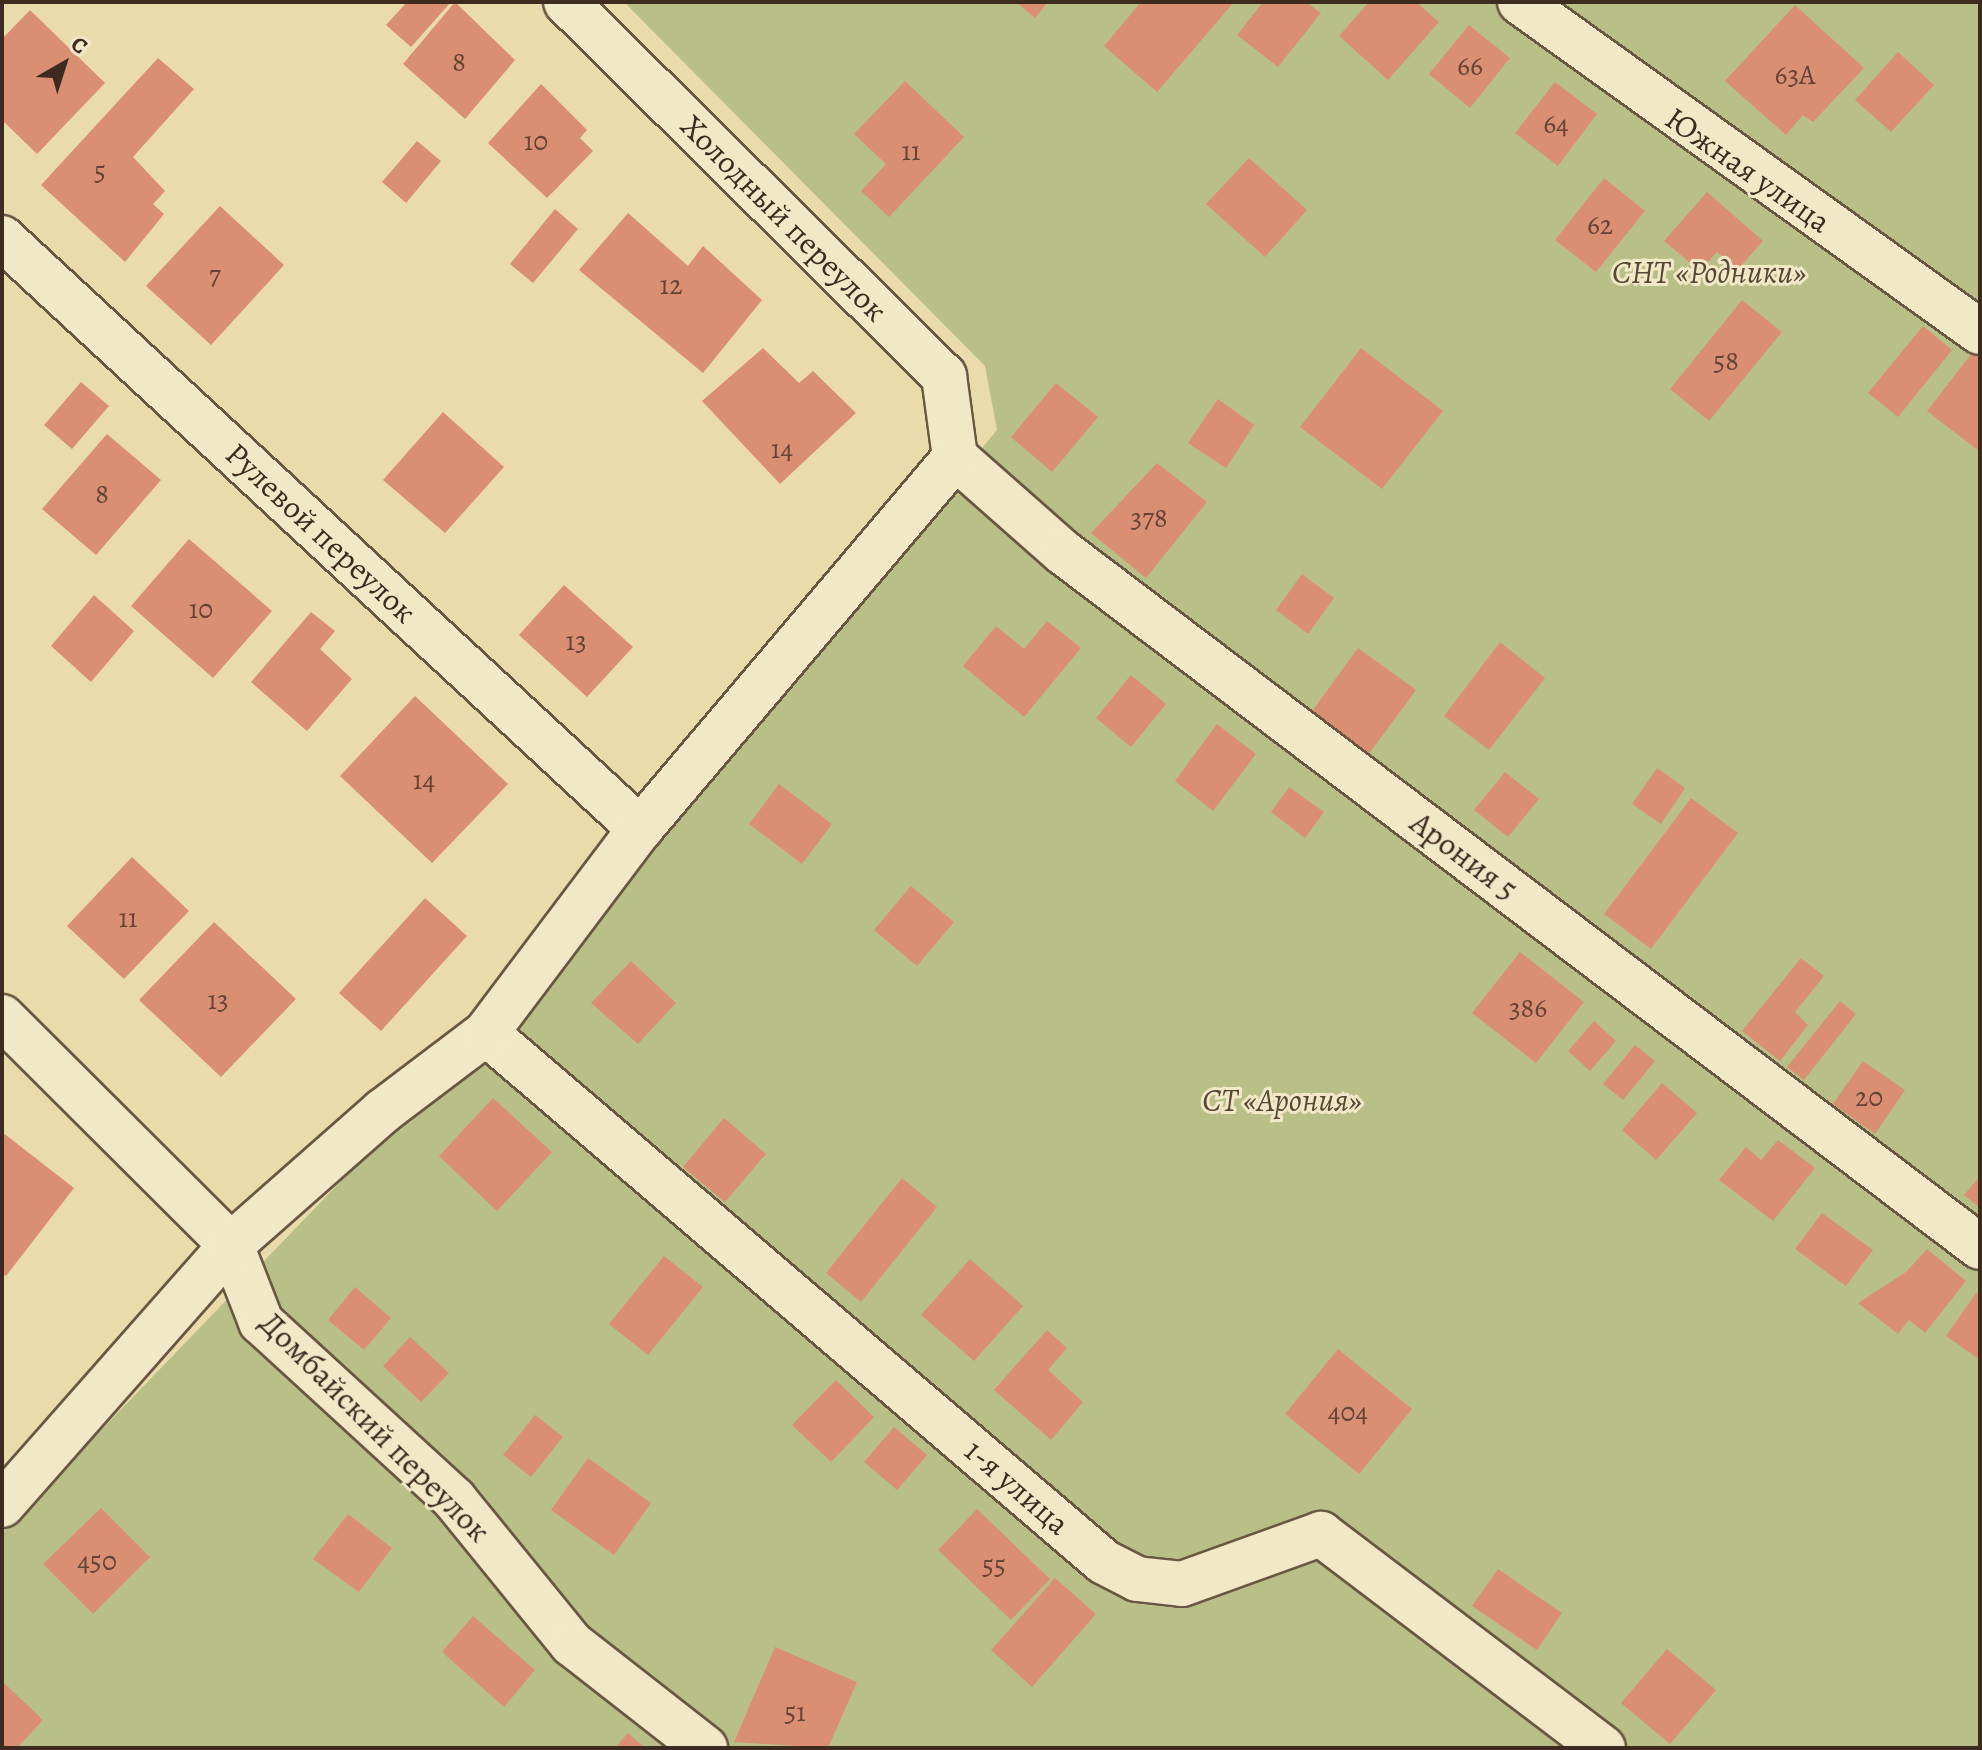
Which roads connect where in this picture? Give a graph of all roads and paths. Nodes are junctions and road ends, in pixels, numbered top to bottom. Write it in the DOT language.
graph roads {
  1 [pos="566,2"];
  2 [pos="1520,2"];
  3 [pos="2,238"];
  4 [pos="1980,332"];
  5 [pos="955,457"];
  6 [pos="640,829"];
  7 [pos="2,1017"];
  8 [pos="486,1033"];
  9 [pos="231,1245"];
  10 [pos="1980,1247"];
  11 [pos="2,1505"];
  12 [pos="705,1748"];
  13 [pos="1603,1748"];
  1 -- 5 [label="street, Холодный переулок"];
  2 -- 4 [label="street, Южная улица"];
  3 -- 6 [label="street, Рулевой переулок"];
  5 -- 6 [label="street"];
  5 -- 10 [label="street, Арония 5"];
  6 -- 8 [label="street"];
  7 -- 9 [label="street, Домбайский переулок"];
  8 -- 9 [label="street"];
  8 -- 13 [label="street, 1-я улица"];
  9 -- 11 [label="street"];
  9 -- 12 [label="street, Домбайский переулок"];
}
